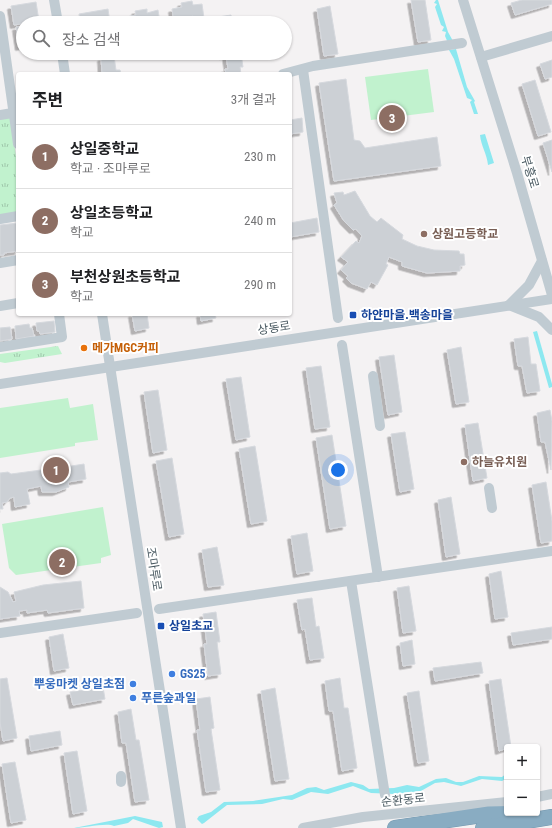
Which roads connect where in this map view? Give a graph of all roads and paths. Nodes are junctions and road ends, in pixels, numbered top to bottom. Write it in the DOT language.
graph roads {
  1 [pos="54,0"];
  2 [pos="463,0"];
  3 [pos="0,16"];
  4 [pos="57,16"];
  5 [pos="552,36"];
  6 [pos="2,42"];
  7 [pos="462,43"];
  8 [pos="481,57"];
  9 [pos="63,60"];
  10 [pos="303,70"];
  11 [pos="65,72"];
  12 [pos="292,72"];
  13 [pos="16,113"];
  14 [pos="0,115"];
  15 [pos="16,216"];
  16 [pos="0,219"];
  17 [pos="16,260"];
  18 [pos="542,261"];
  19 [pos="0,263"];
  20 [pos="552,296"];
  21 [pos="552,299"];
  22 [pos="16,303"];
  23 [pos="509,305"];
  24 [pos="0,306"];
  25 [pos="59,316"];
  26 [pos="102,316"];
  27 [pos="338,318"];
  28 [pos="552,330"];
  29 [pos="342,345"];
  30 [pos="0,347"];
  31 [pos="110,366"];
  32 [pos="373,376"];
  33 [pos="0,384"];
  34 [pos="380,426"];
  35 [pos="489,488"];
  36 [pos="492,508"];
  37 [pos="552,551"];
  38 [pos="378,577"];
  39 [pos="351,581"];
  40 [pos="159,609"];
  41 [pos="137,613"];
  42 [pos="0,633"];
  43 [pos="552,794"];
  44 [pos="385,795"];
  45 [pos="540,796"];
  46 [pos="504,802"];
  47 [pos="552,812"];
  48 [pos="540,813"];
  49 [pos="504,814"];
  50 [pos="552,817"];
  51 [pos="181,828"];
  52 [pos="303,828"];
  53 [pos="395,828"];
  54 [pos="483,828"];
  1 -- 4 [label="street"];
  2 -- 8 [label="street, 부흥로"];
  3 -- 6 [label="street"];
  5 -- 8 [label="street"];
  6 -- 13 [label="street"];
  7 -- 10 [label="street"];
  8 -- 18 [label="street, 부흥로"];
  9 -- 11 [label="street"];
  10 -- 12 [label="street"];
  10 -- 27 [label="street"];
  13 -- 14 [label="street"];
  15 -- 16 [label="street"];
  17 -- 19 [label="street"];
  18 -- 20 [label="street, 부흥로"];
  18 -- 23 [label="street"];
  21 -- 23 [label="street, 상동로"];
  22 -- 24 [label="street"];
  23 -- 28 [label="street"];
  23 -- 31 [label="street, 상동로"];
  25 -- 30 [label="street"];
  26 -- 31 [label="street, 조마루로"];
  29 -- 38 [label="street"];
  31 -- 33 [label="street, 상동로"];
  31 -- 51 [label="street, 조마루로"];
  32 -- 34 [label="street"];
  35 -- 36 [label="street"];
  37 -- 38 [label="street"];
  38 -- 39 [label="street"];
  39 -- 40 [label="street"];
  39 -- 44 [label="street"];
  41 -- 42 [label="street"];
  43 -- 45 [label="street"];
  46 -- 52 [label="street, 순환동로"];
  47 -- 48 [label="highway"];
  49 -- 53 [label="highway"];
  50 -- 54 [label="highway"];
}
